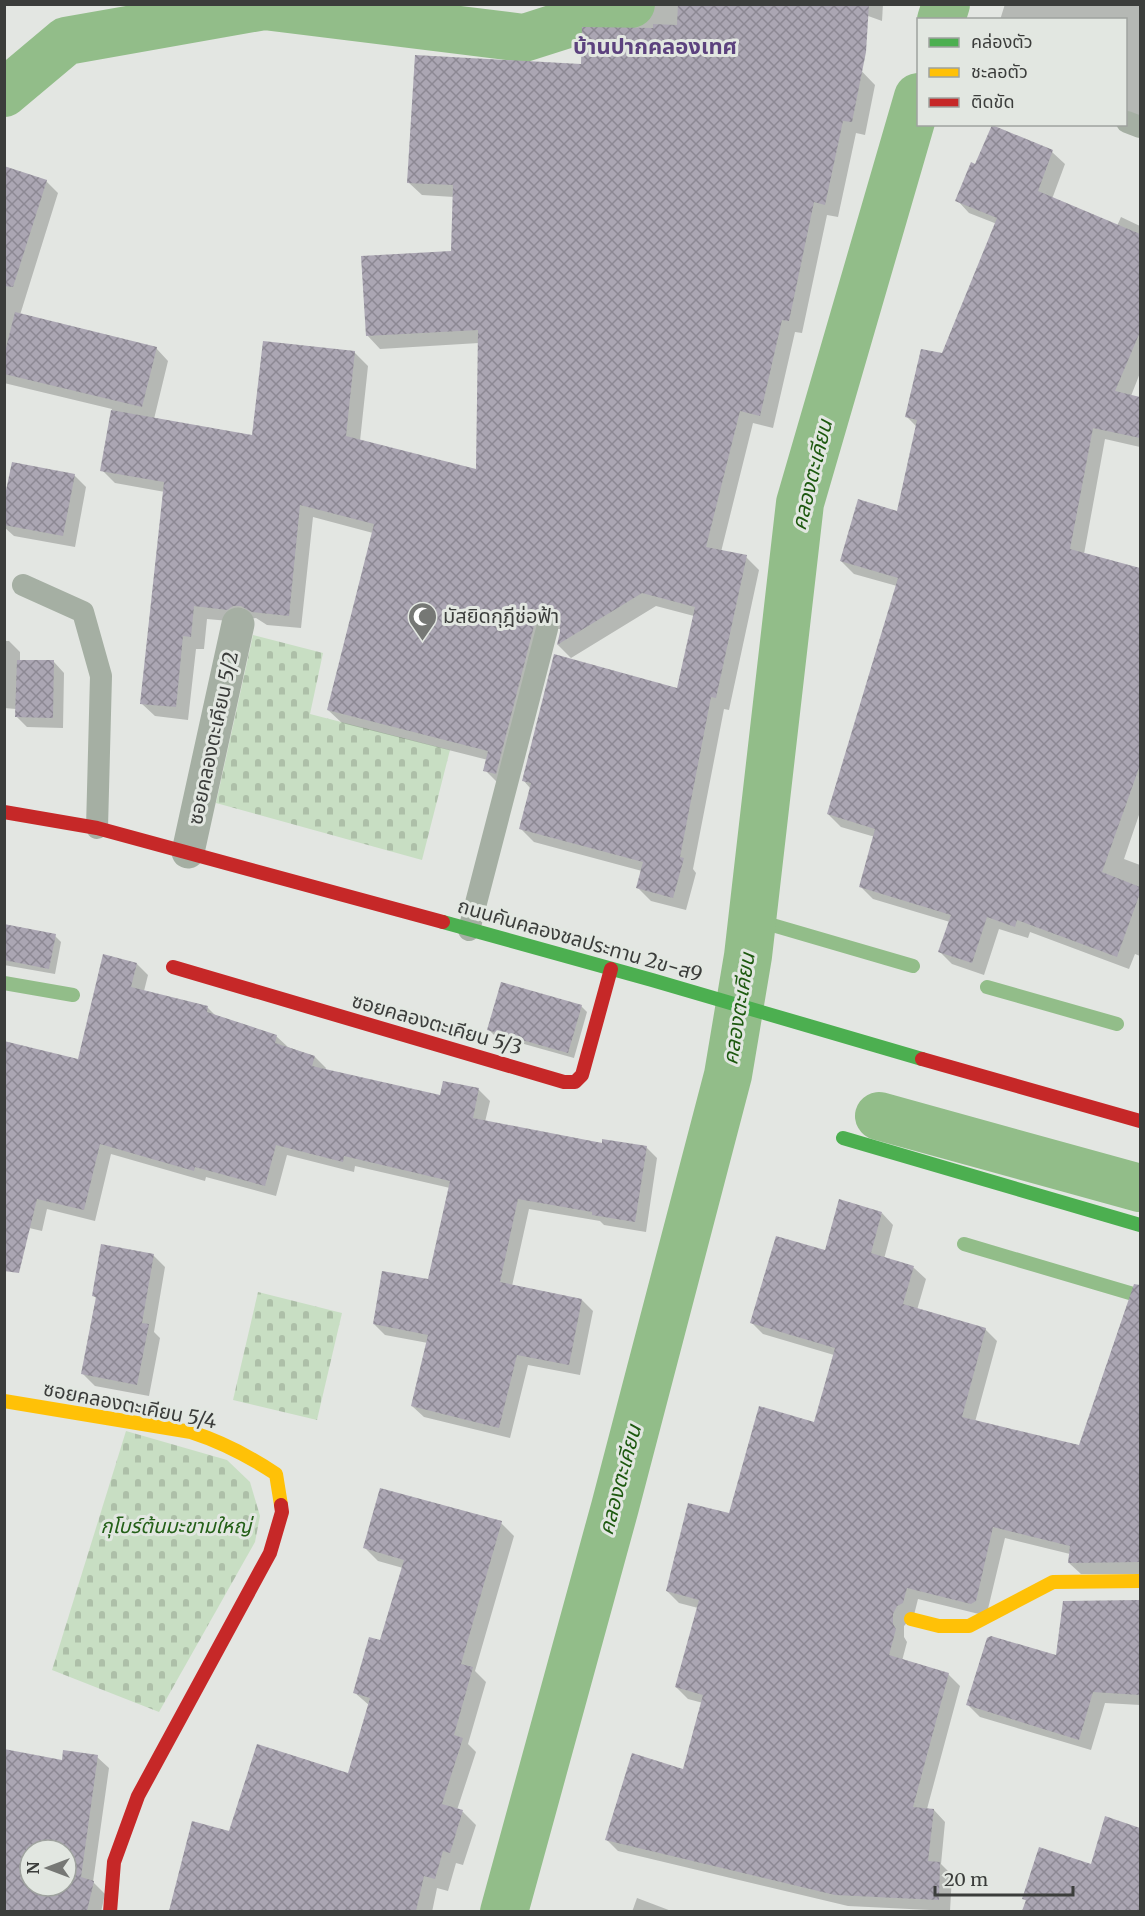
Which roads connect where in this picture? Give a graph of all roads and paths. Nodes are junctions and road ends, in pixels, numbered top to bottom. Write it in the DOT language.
graph roads {
  1 [pos="23,585"];
  2 [pos="238,624"];
  3 [pos="547,629"];
  4 [pos="4,812"];
  5 [pos="97,828"];
  6 [pos="188,852"];
  7 [pos="470,930"];
  8 [pos="173,967"];
  9 [pos="611,969"];
  10 [pos="1140,1121"];
  11 [pos="843,1138"];
  12 [pos="1140,1225"];
  13 [pos="4,1401"];
  14 [pos="1140,1581"];
  15 [pos="911,1619"];
  16 [pos="110,1911"];
  1 -- 5 [label="lane"];
  2 -- 6 [label="street, ซอยคลองตะเคียน 5/2"];
  3 -- 7 [label="lane"];
  4 -- 5 [label="street, ถนนคันคลองชลประทาน 2ข-ส9"];
  5 -- 6 [label="street, ถนนคันคลองชลประทาน 2ข-ส9"];
  6 -- 7 [label="street, ถนนคันคลองชลประทาน 2ข-ส9"];
  7 -- 9 [label="street, ถนนคันคลองชลประทาน 2ข-ส9"];
  8 -- 9 [label="street, ซอยคลองตะเคียน 5/3"];
  9 -- 10 [label="street, ถนนคันคลองชลประทาน 2ข-ส9"];
  11 -- 12 [label="street"];
  13 -- 16 [label="street, ซอยคลองตะเคียน 5/4"];
  14 -- 15 [label="street"];
}
